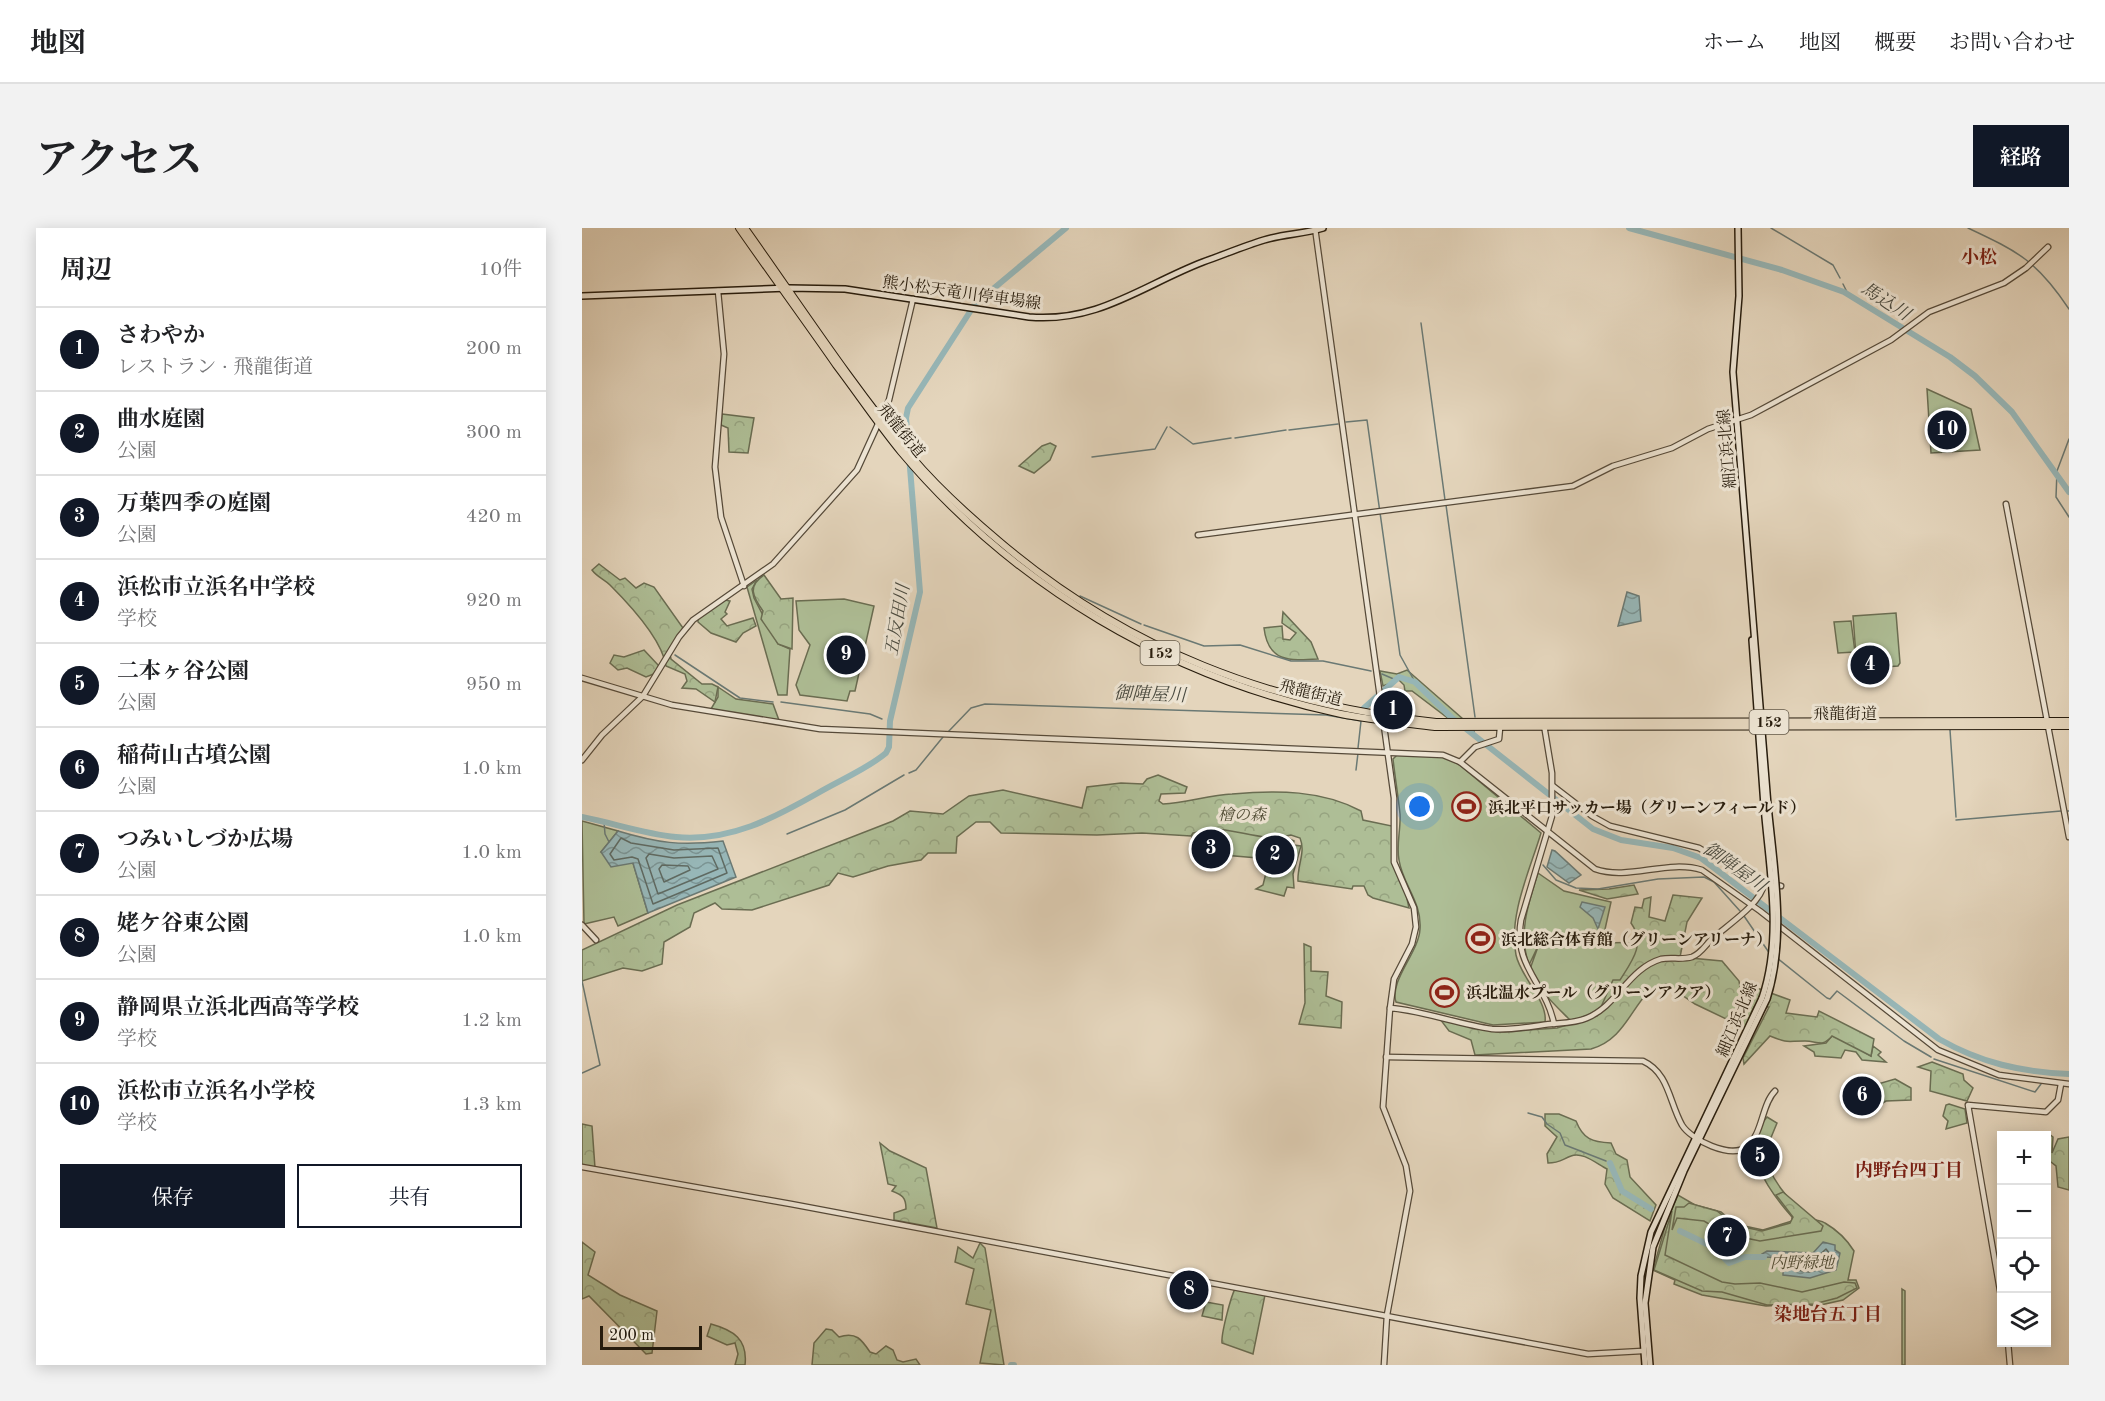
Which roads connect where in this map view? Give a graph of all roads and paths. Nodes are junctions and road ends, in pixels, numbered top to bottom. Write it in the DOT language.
graph roads {
  1 [pos="739,228"];
  2 [pos="745,228"];
  3 [pos="1323,228"];
  4 [pos="1738,228"];
  5 [pos="1316,229"];
  6 [pos="2048,247"];
  7 [pos="786,289"];
  8 [pos="718,291"];
  9 [pos="582,296"];
  10 [pos="913,299"];
  11 [pos="1737,419"];
  12 [pos="880,421"];
  13 [pos="2007,504"];
  14 [pos="1354,513"];
  15 [pos="1198,535"];
  16 [pos="744,586"];
  17 [pos="582,678"];
  18 [pos="643,696"];
  19 [pos="1383,718"];
  20 [pos="2069,721"];
  21 [pos="1759,724"];
  22 [pos="2048,724"];
  23 [pos="1545,726"];
  24 [pos="2069,726"];
  25 [pos="1500,728"];
  26 [pos="1388,750"];
  27 [pos="582,760"];
  28 [pos="1460,762"];
  29 [pos="1553,788"];
  30 [pos="1547,832"];
  31 [pos="2069,837"];
  32 [pos="1764,884"];
  33 [pos="1781,886"];
  34 [pos="1752,902"];
  35 [pos="582,925"];
  36 [pos="596,940"];
  37 [pos="1389,1008"];
  38 [pos="1554,1024"];
  39 [pos="1386,1057"];
  40 [pos="2061,1084"];
  41 [pos="2069,1084"];
  42 [pos="1775,1091"];
  43 [pos="1699,1138"];
  44 [pos="582,1167"];
  45 [pos="1999,1293"];
  46 [pos="1387,1315"];
  47 [pos="2008,1347"];
  48 [pos="1642,1352"];
  49 [pos="1384,1365"];
  50 [pos="1645,1365"];
  51 [pos="1650,1365"];
  52 [pos="2010,1365"];
  1 -- 7 [label="highway, 飛龍街道 / 152"];
  2 -- 7 [label="highway, 飛龍街道 / 152"];
  3 -- 5 [label="main road, 熊小松天竜川停車場線"];
  4 -- 11 [label="main road, 細江浜北線"];
  5 -- 10 [label="main road, 熊小松天竜川停車場線"];
  5 -- 14 [label="street"];
  6 -- 11 [label="street"];
  7 -- 8 [label="main road, 熊小松天竜川停車場線"];
  7 -- 10 [label="main road, 熊小松天竜川停車場線"];
  7 -- 12 [label="highway, 飛龍街道 / 152"];
  8 -- 9 [label="main road, 熊小松天竜川停車場線"];
  8 -- 16 [label="street"];
  10 -- 12 [label="street"];
  11 -- 14 [label="street"];
  11 -- 21 [label="main road, 細江浜北線"];
  12 -- 16 [label="street"];
  12 -- 19 [label="highway, 飛龍街道 / 152"];
  12 -- 19 [label="highway, 飛龍街道 / 152"];
  13 -- 22 [label="street"];
  14 -- 15 [label="street"];
  14 -- 19 [label="street"];
  16 -- 18 [label="street"];
  17 -- 18 [label="street"];
  18 -- 26 [label="street"];
  18 -- 27 [label="street"];
  19 -- 23 [label="highway, 飛龍街道 / 152"];
  19 -- 25 [label="highway, 飛龍街道 / 152"];
  19 -- 26 [label="street"];
  20 -- 22 [label="highway, 飛龍街道 / 152"];
  21 -- 22 [label="highway, 飛龍街道 / 152"];
  21 -- 23 [label="highway, 飛龍街道 / 152"];
  21 -- 43 [label="main road, 細江浜北線, bridge"];
  22 -- 24 [label="highway, 飛龍街道 / 152"];
  22 -- 31 [label="street"];
  23 -- 25 [label="highway, 飛龍街道 / 152"];
  23 -- 29 [label="street"];
  25 -- 28 [label="street"];
  26 -- 28 [label="street"];
  26 -- 37 [label="street"];
  28 -- 30 [label="street"];
  29 -- 30 [label="street"];
  29 -- 32 [label="street"];
  30 -- 34 [label="street"];
  30 -- 38 [label="street"];
  32 -- 33 [label="street"];
  32 -- 34 [label="street"];
  34 -- 38 [label="street"];
  34 -- 40 [label="street"];
  35 -- 36 [label="street"];
  37 -- 38 [label="street"];
  37 -- 39 [label="street"];
  39 -- 43 [label="street"];
  39 -- 46 [label="street"];
  40 -- 41 [label="street"];
  40 -- 45 [label="street"];
  42 -- 43 [label="street"];
  43 -- 48 [label="main road, 細江浜北線"];
  43 -- 51 [label="main road, 細江浜北線"];
  44 -- 46 [label="street"];
  46 -- 48 [label="street"];
  46 -- 49 [label="street"];
  47 -- 52 [label="street"];
  48 -- 50 [label="main road, 細江浜北線"];
}
